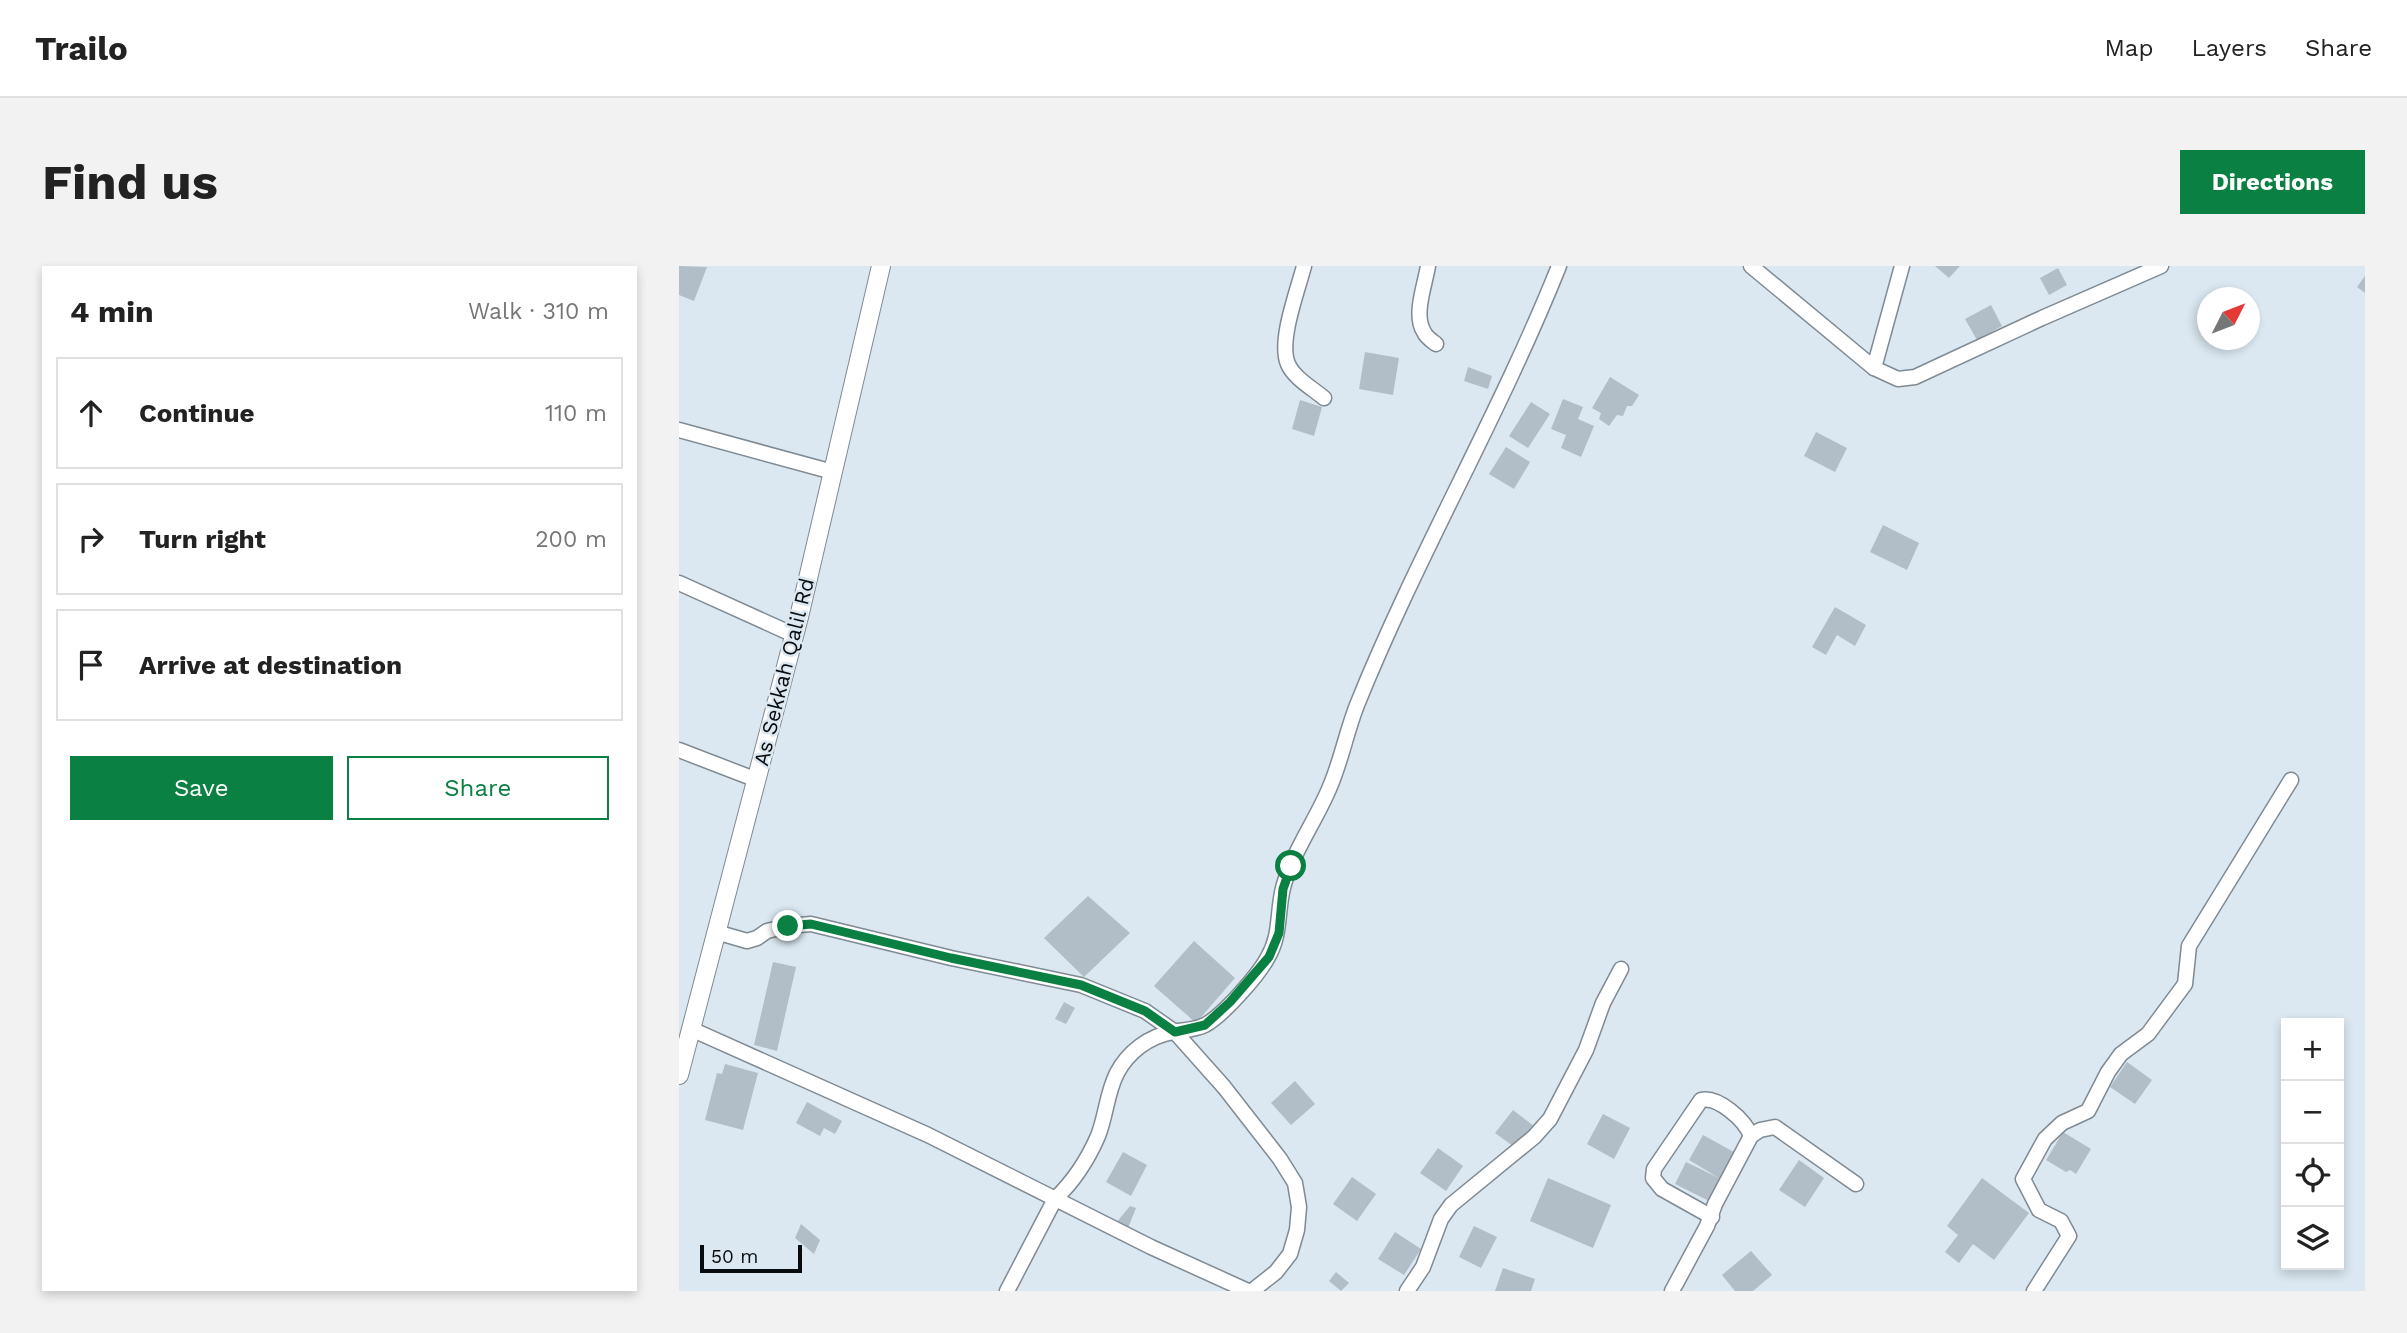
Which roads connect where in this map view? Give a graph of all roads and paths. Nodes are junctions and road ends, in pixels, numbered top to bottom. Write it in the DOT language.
graph roads {
  1 [pos="881,266"];
  2 [pos="1304,266"];
  3 [pos="1429,266"];
  4 [pos="1559,266"];
  5 [pos="1751,266"];
  6 [pos="1902,266"];
  7 [pos="2161,266"];
  8 [pos="1436,344"];
  9 [pos="1874,368"];
  10 [pos="1324,398"];
  11 [pos="679,430"];
  12 [pos="833,472"];
  13 [pos="679,583"];
  14 [pos="794,635"];
  15 [pos="679,750"];
  16 [pos="757,780"];
  17 [pos="2291,780"];
  18 [pos="716,932"];
  19 [pos="1621,969"];
  20 [pos="691,1029"];
  21 [pos="1175,1032"];
  22 [pos="679,1075"];
  23 [pos="1751,1136"];
  24 [pos="1856,1184"];
  25 [pos="1055,1199"];
  26 [pos="1712,1217"];
  27 [pos="1007,1291"];
  28 [pos="1250,1291"];
  29 [pos="1407,1291"];
  30 [pos="1672,1291"];
  31 [pos="2034,1291"];
  1 -- 12 [label="main road, As Sekkah Qalil Rd"];
  2 -- 10 [label="street"];
  3 -- 8 [label="street"];
  4 -- 21 [label="street"];
  5 -- 9 [label="street"];
  6 -- 9 [label="street"];
  7 -- 9 [label="street"];
  11 -- 12 [label="street"];
  12 -- 14 [label="main road, As Sekkah Qalil Rd"];
  13 -- 14 [label="street"];
  14 -- 16 [label="main road, As Sekkah Qalil Rd"];
  15 -- 16 [label="street"];
  16 -- 18 [label="main road, As Sekkah Qalil Rd"];
  17 -- 31 [label="street"];
  18 -- 20 [label="main road, As Sekkah Qalil Rd"];
  18 -- 21 [label="street"];
  19 -- 29 [label="street"];
  20 -- 22 [label="main road, As Sekkah Qalil Rd"];
  20 -- 25 [label="street"];
  21 -- 25 [label="street"];
  21 -- 28 [label="street"];
  23 -- 24 [label="street"];
  23 -- 26 [label="street"];
  23 -- 26 [label="street"];
  25 -- 27 [label="street"];
  25 -- 28 [label="street"];
  26 -- 30 [label="street"];
}
